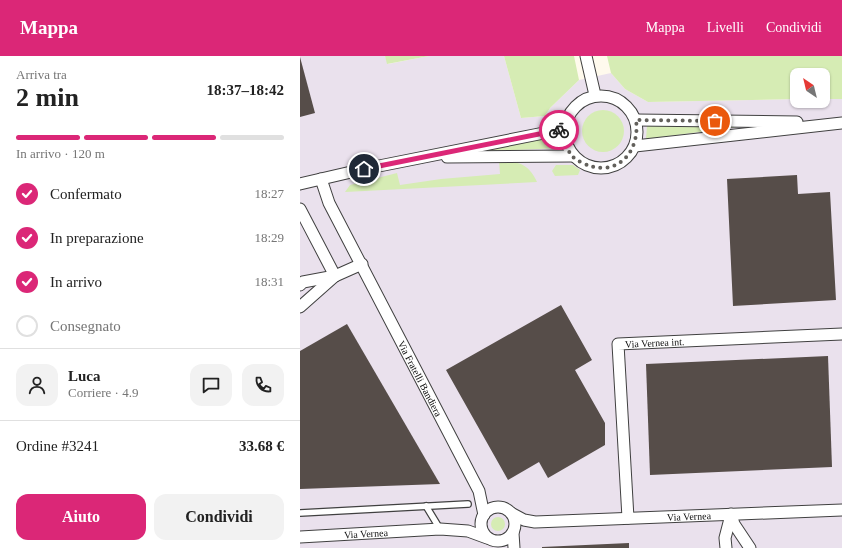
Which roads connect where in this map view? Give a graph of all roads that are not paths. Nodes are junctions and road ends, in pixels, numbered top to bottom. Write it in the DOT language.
graph roads {
  1 [pos="586,56"];
  2 [pos="595,95"];
  3 [pos="636,120"];
  4 [pos="842,123"];
  5 [pos="564,129"];
  6 [pos="635,146"];
  7 [pos="572,156"];
  8 [pos="420,158"];
  9 [pos="321,179"];
  10 [pos="300,184"];
  11 [pos="300,209"];
  12 [pos="362,264"];
  13 [pos="335,276"];
  14 [pos="300,285"];
  15 [pos="300,307"];
  16 [pos="842,334"];
  17 [pos="479,491"];
  18 [pos="468,504"];
  19 [pos="426,506"];
  20 [pos="498,507"];
  21 [pos="842,510"];
  22 [pos="300,513"];
  23 [pos="511,513"];
  24 [pos="731,514"];
  25 [pos="483,516"];
  26 [pos="628,518"];
  27 [pos="535,522"];
  28 [pos="440,529"];
  29 [pos="456,529"];
  30 [pos="514,532"];
  31 [pos="300,537"];
  32 [pos="487,538"];
  33 [pos="313,542"];
  34 [pos="503,545"];
  35 [pos="514,548"];
  36 [pos="726,548"];
  37 [pos="750,548"];
  1 -- 2 [label="street"];
  2 -- 3 [label="street"];
  2 -- 5 [label="street"];
  3 -- 4 [label="street"];
  3 -- 6 [label="street"];
  4 -- 6 [label="street"];
  5 -- 7 [label="street"];
  5 -- 8 [label="street"];
  6 -- 7 [label="street"];
  7 -- 8 [label="street"];
  8 -- 9 [label="street"];
  9 -- 10 [label="street"];
  9 -- 12 [label="street, Via Fratelli Bandiera"];
  11 -- 13 [label="street"];
  12 -- 13 [label="street"];
  12 -- 17 [label="street, Via Fratelli Bandiera"];
  13 -- 14 [label="street"];
  13 -- 15 [label="street"];
  16 -- 26 [label="street, Via Vernea int."];
  17 -- 20 [label="street"];
  17 -- 25 [label="street"];
  18 -- 19 [label="lane"];
  19 -- 22 [label="lane"];
  19 -- 28 [label="lane"];
  20 -- 23 [label="street"];
  20 -- 25 [label="street"];
  21 -- 24 [label="street, Via Vernea"];
  23 -- 27 [label="street"];
  23 -- 30 [label="street"];
  24 -- 26 [label="street, Via Vernea"];
  24 -- 36 [label="street"];
  24 -- 37 [label="street"];
  25 -- 29 [label="street"];
  25 -- 32 [label="street"];
  26 -- 27 [label="street, Via Vernea"];
  27 -- 30 [label="street"];
  28 -- 29 [label="street, Via Vernea"];
  28 -- 33 [label="street, Via Vernea"];
  29 -- 32 [label="street"];
  30 -- 34 [label="street"];
  30 -- 35 [label="street"];
  31 -- 33 [label="street, Via Vernea"];
  32 -- 34 [label="street"];
}
